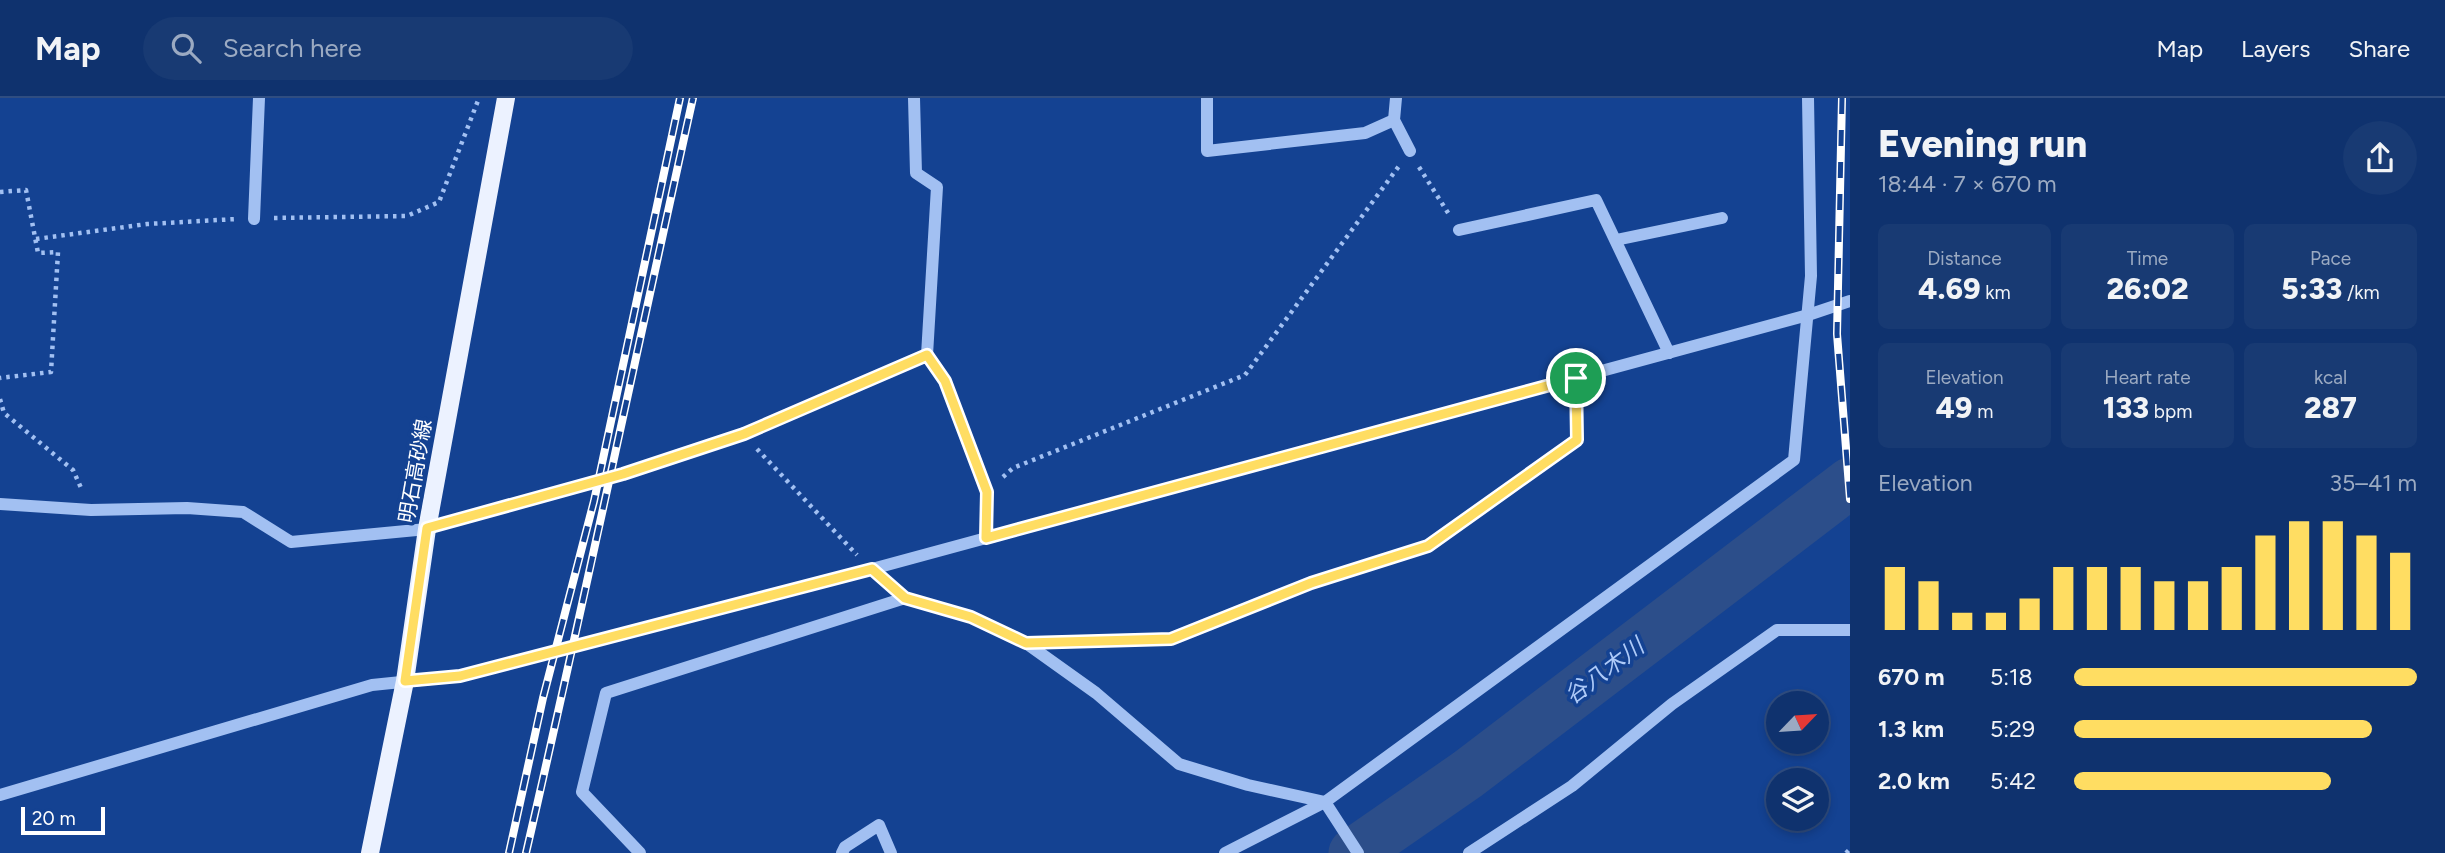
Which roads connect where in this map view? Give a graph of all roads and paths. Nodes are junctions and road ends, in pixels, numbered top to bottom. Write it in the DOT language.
graph roads {
  1 [pos="259,98"];
  2 [pos="479,98"];
  3 [pos="506,98"];
  4 [pos="915,98"];
  5 [pos="1207,98"];
  6 [pos="1396,98"];
  7 [pos="1808,98"];
  8 [pos="1394,120"];
  9 [pos="1409,151"];
  10 [pos="0,192"];
  11 [pos="1722,218"];
  12 [pos="254,219"];
  13 [pos="1459,230"];
  14 [pos="36,239"];
  15 [pos="1616,240"];
  16 [pos="1850,300"];
  17 [pos="1808,315"];
  18 [pos="1669,353"];
  19 [pos="927,355"];
  20 [pos="0,378"];
  21 [pos="1576,378"];
  22 [pos="0,399"];
  23 [pos="744,434"];
  24 [pos="987,492"];
  25 [pos="0,504"];
  26 [pos="90,510"];
  27 [pos="427,528"];
  28 [pos="986,538"];
  29 [pos="1428,546"];
  30 [pos="872,569"];
  31 [pos="905,598"];
  32 [pos="1850,631"];
  33 [pos="1026,643"];
  34 [pos="405,681"];
  35 [pos="0,795"];
  36 [pos="1325,802"];
  37 [pos="370,853"];
  38 [pos="640,853"];
  39 [pos="842,853"];
  40 [pos="891,853"];
  41 [pos="1225,853"];
  42 [pos="1358,853"];
  43 [pos="1469,853"];
  1 -- 12 [label="street"];
  2 -- 12 [label="path"];
  3 -- 27 [label="main road, 明石高砂線"];
  4 -- 19 [label="street"];
  5 -- 8 [label="street"];
  6 -- 8 [label="street"];
  7 -- 17 [label="street"];
  8 -- 9 [label="street"];
  9 -- 13 [label="path"];
  9 -- 24 [label="path"];
  10 -- 14 [label="path"];
  11 -- 15 [label="street"];
  12 -- 14 [label="path"];
  13 -- 15 [label="street"];
  14 -- 20 [label="path"];
  15 -- 18 [label="street"];
  16 -- 17 [label="street"];
  17 -- 18 [label="street"];
  17 -- 36 [label="street"];
  18 -- 21 [label="street"];
  19 -- 23 [label="street"];
  19 -- 24 [label="street"];
  21 -- 28 [label="street"];
  21 -- 29 [label="street"];
  22 -- 26 [label="path"];
  23 -- 27 [label="path"];
  23 -- 30 [label="path"];
  24 -- 28 [label="street"];
  25 -- 26 [label="street"];
  26 -- 27 [label="street"];
  27 -- 34 [label="main road, 明石高砂線"];
  28 -- 30 [label="street"];
  29 -- 33 [label="path"];
  30 -- 31 [label="street"];
  30 -- 34 [label="street"];
  31 -- 33 [label="street"];
  31 -- 38 [label="street"];
  32 -- 43 [label="street"];
  33 -- 36 [label="street"];
  34 -- 35 [label="street"];
  34 -- 37 [label="main road, 明石高砂線"];
  36 -- 41 [label="street"];
  36 -- 42 [label="street"];
  39 -- 40 [label="street"];
}
